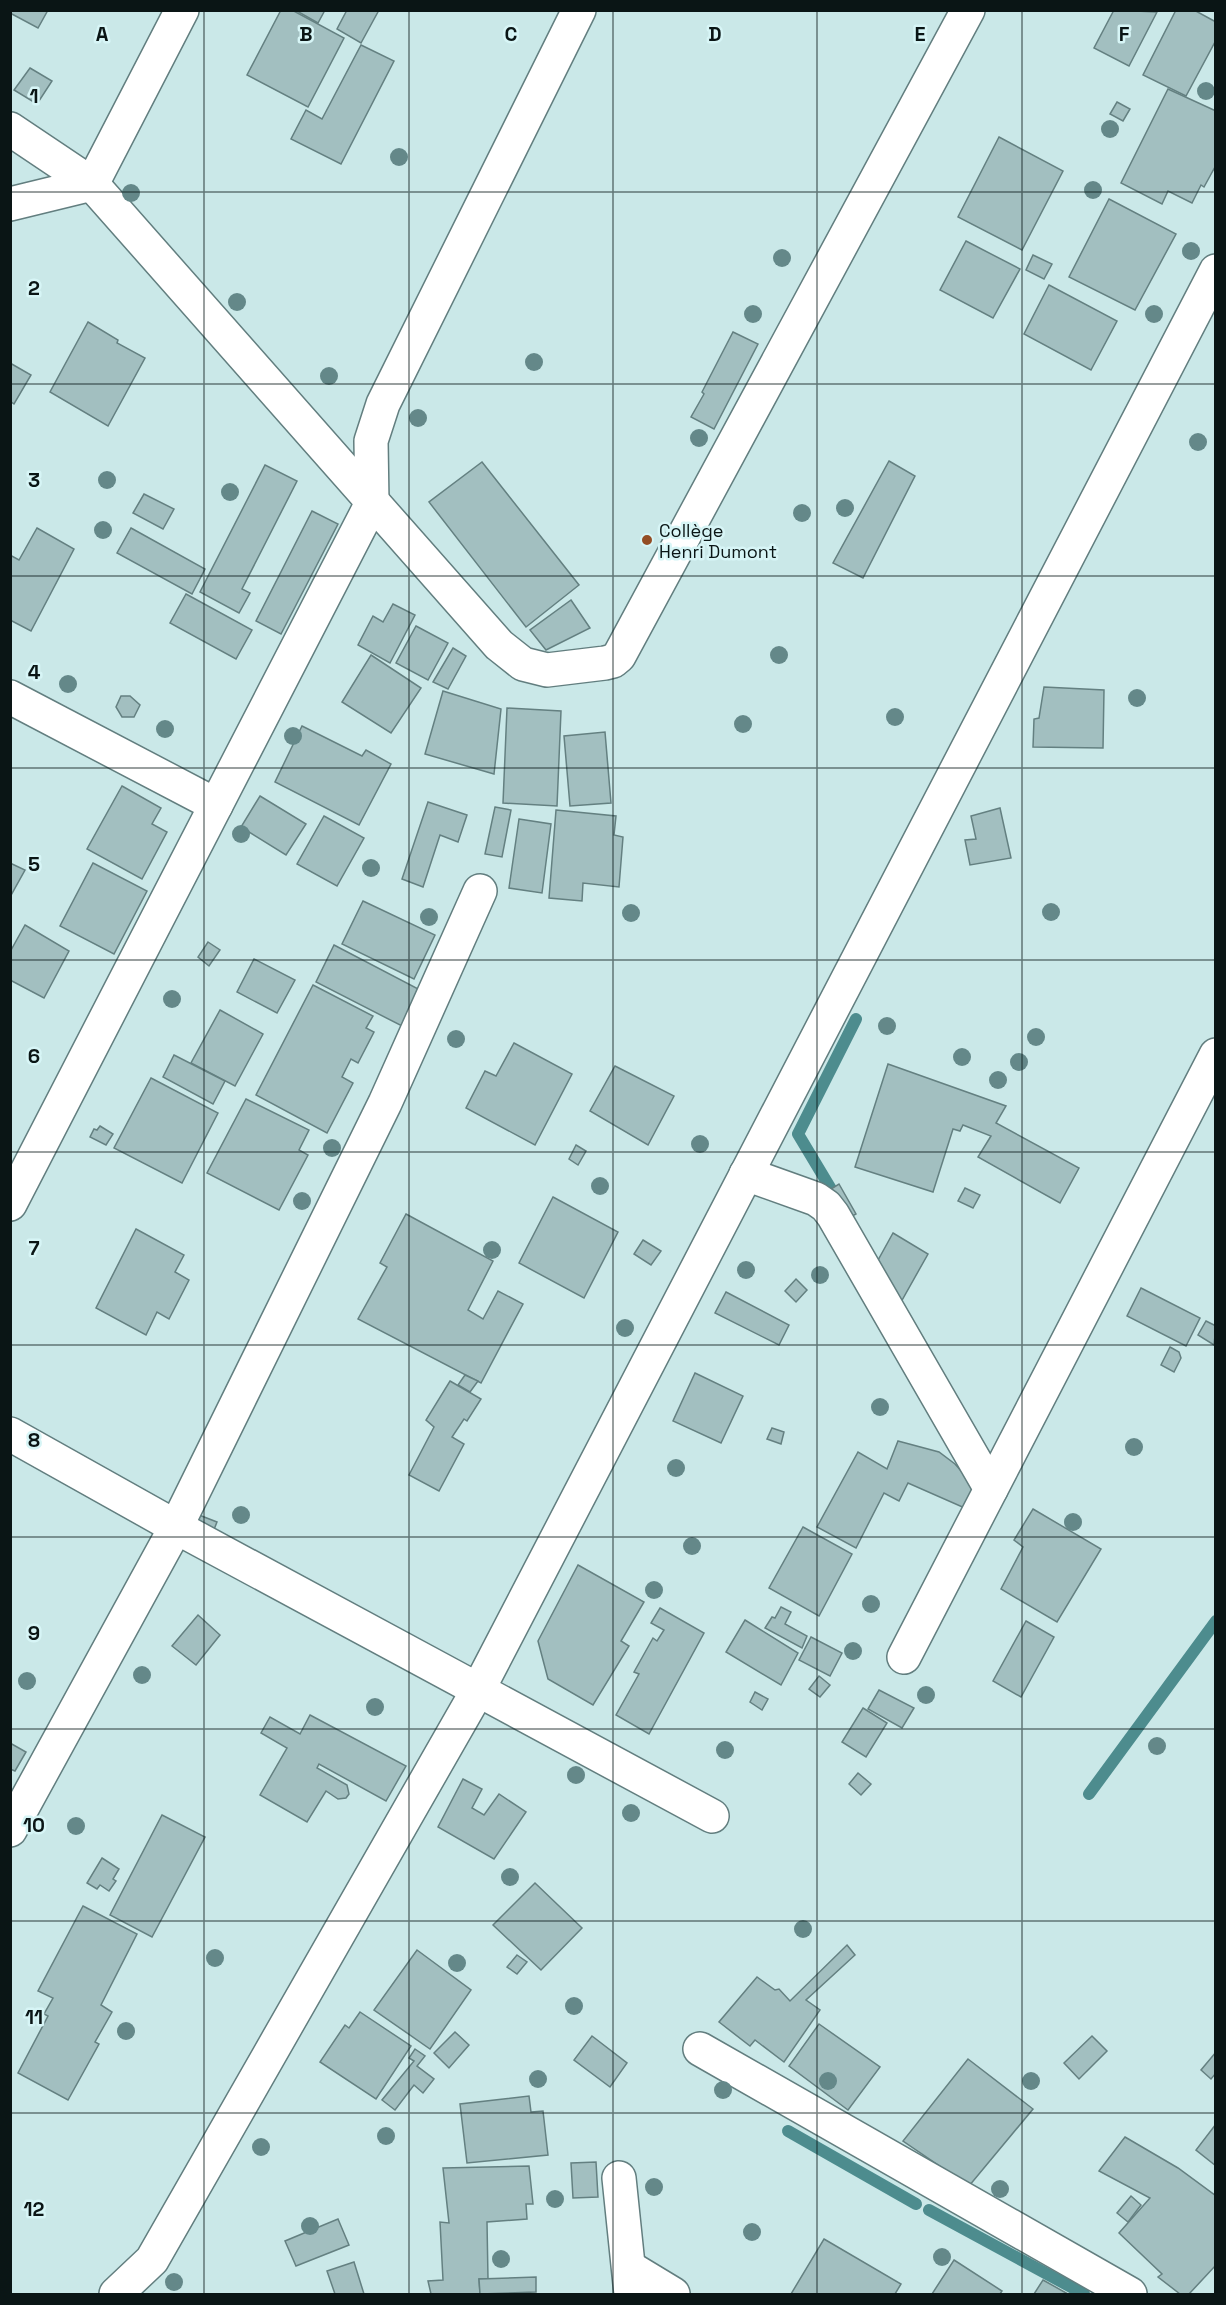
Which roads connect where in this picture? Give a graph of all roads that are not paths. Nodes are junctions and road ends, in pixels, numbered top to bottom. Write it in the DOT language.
graph roads {
  1 [pos="182,10"];
  2 [pos="579,10"];
  3 [pos="968,10"];
  4 [pos="10,129"];
  5 [pos="93,184"];
  6 [pos="10,204"];
  7 [pos="1215,271"];
  8 [pos="372,503"];
  9 [pos="10,697"];
  10 [pos="216,805"];
  11 [pos="480,891"];
  12 [pos="1215,1056"];
  13 [pos="746,1174"];
  14 [pos="10,1204"];
  15 [pos="10,1434"];
  16 [pos="991,1489"];
  17 [pos="176,1527"];
  18 [pos="904,1657"];
  19 [pos="478,1690"];
  20 [pos="712,1816"];
  21 [pos="10,1830"];
  22 [pos="700,2049"];
  23 [pos="619,2178"];
  24 [pos="630,2281"];
  25 [pos="116,2295"];
  26 [pos="673,2295"];
  27 [pos="1130,2295"];
  1 -- 5 [label="street"];
  2 -- 8 [label="street"];
  3 -- 8 [label="street"];
  4 -- 5 [label="street"];
  5 -- 6 [label="street"];
  5 -- 8 [label="street"];
  7 -- 13 [label="street"];
  8 -- 10 [label="street"];
  9 -- 10 [label="street"];
  10 -- 14 [label="street"];
  11 -- 17 [label="street"];
  12 -- 16 [label="street"];
  13 -- 16 [label="street"];
  13 -- 19 [label="street"];
  15 -- 17 [label="street"];
  16 -- 18 [label="street"];
  17 -- 19 [label="street"];
  17 -- 21 [label="street"];
  19 -- 20 [label="street"];
  19 -- 25 [label="street"];
  22 -- 27 [label="street"];
  23 -- 24 [label="street"];
  24 -- 26 [label="street"];
}
